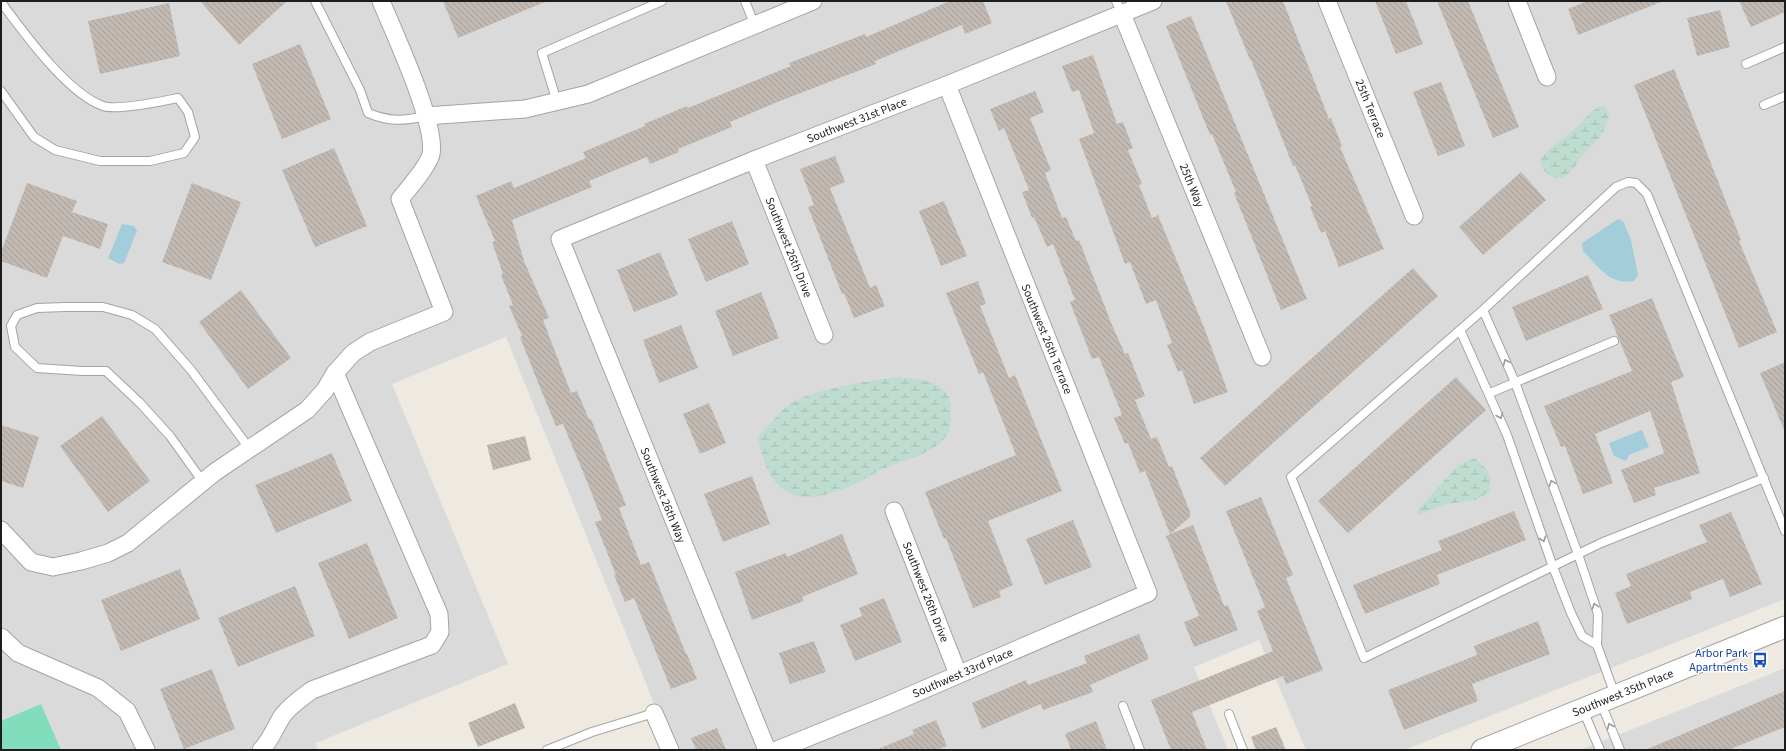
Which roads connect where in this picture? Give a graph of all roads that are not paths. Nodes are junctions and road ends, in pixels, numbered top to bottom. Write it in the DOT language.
graph roads {
  1 [pos="315,1"];
  2 [pos="381,1"];
  3 [pos="662,1"];
  4 [pos="745,1"];
  5 [pos="813,1"];
  6 [pos="1153,1"];
  7 [pos="1327,1"];
  8 [pos="1517,1"];
  9 [pos="1,2"];
  10 [pos="1119,8"];
  11 [pos="754,26"];
  12 [pos="1785,47"];
  13 [pos="1746,64"];
  14 [pos="1547,77"];
  15 [pos="947,85"];
  16 [pos="1,91"];
  17 [pos="1785,96"];
  18 [pos="557,102"];
  19 [pos="1764,105"];
  20 [pos="426,116"];
  21 [pos="754,160"];
  22 [pos="1414,216"];
  23 [pos="560,239"];
  24 [pos="1483,310"];
  25 [pos="1460,330"];
  26 [pos="824,335"];
  27 [pos="1614,341"];
  28 [pos="1262,357"];
  29 [pos="335,373"];
  30 [pos="1515,382"];
  31 [pos="1490,393"];
  32 [pos="249,448"];
  33 [pos="1764,478"];
  34 [pos="203,482"];
  35 [pos="894,511"];
  36 [pos="1,530"];
  37 [pos="1785,531"];
  38 [pos="1578,554"];
  39 [pos="1553,566"];
  40 [pos="1148,593"];
  41 [pos="1785,627"];
  42 [pos="1,637"];
  43 [pos="1597,645"];
  44 [pos="958,674"];
  45 [pos="1599,702"];
  46 [pos="1123,706"];
  47 [pos="654,713"];
  48 [pos="1229,714"];
  49 [pos="146,750"];
  50 [pos="261,750"];
  51 [pos="547,750"];
  52 [pos="670,750"];
  53 [pos="767,750"];
  54 [pos="777,750"];
  55 [pos="1140,750"];
  56 [pos="1243,750"];
  57 [pos="1482,750"];
  58 [pos="1600,750"];
  59 [pos="1620,750"];
  1 -- 20 [label="lane"];
  2 -- 20 [label="street"];
  3 -- 18 [label="lane"];
  4 -- 11 [label="lane"];
  5 -- 11 [label="street"];
  6 -- 10 [label="street, Southwest 31st Place"];
  7 -- 22 [label="street, 25th Terrace"];
  8 -- 14 [label="street"];
  9 -- 16 [label="lane"];
  10 -- 15 [label="street, Southwest 31st Place"];
  10 -- 28 [label="street, 25th Way"];
  11 -- 18 [label="street"];
  12 -- 13 [label="lane"];
  15 -- 21 [label="street, Southwest 31st Place"];
  15 -- 40 [label="street, Southwest 26th Terrace"];
  17 -- 19 [label="lane"];
  18 -- 20 [label="street"];
  20 -- 29 [label="street"];
  21 -- 23 [label="street, Southwest 31st Place"];
  21 -- 26 [label="street, Southwest 26th Drive"];
  23 -- 53 [label="street, Southwest 26th Way"];
  24 -- 25 [label="lane"];
  30 -- 24 [label="lane, one-way"];
  24 -- 33 [label="lane"];
  25 -- 31 [label="lane"];
  25 -- 39 [label="lane"];
  27 -- 30 [label="lane"];
  29 -- 32 [label="street"];
  29 -- 50 [label="street"];
  30 -- 31 [label="lane"];
  38 -- 30 [label="lane, one-way"];
  31 -- 39 [label="lane, one-way"];
  32 -- 34 [label="street"];
  32 -- 34 [label="lane"];
  33 -- 37 [label="lane"];
  33 -- 38 [label="lane"];
  34 -- 36 [label="street"];
  35 -- 44 [label="street, Southwest 26th Drive"];
  38 -- 39 [label="lane"];
  43 -- 38 [label="lane, one-way"];
  39 -- 43 [label="lane"];
  40 -- 44 [label="street, Southwest 33rd Place"];
  41 -- 45 [label="street, Southwest 35th Place"];
  42 -- 49 [label="street"];
  43 -- 45 [label="lane"];
  44 -- 54 [label="street, Southwest 33rd Place"];
  45 -- 57 [label="street, Southwest 35th Place"];
  45 -- 58 [label="lane"];
  59 -- 45 [label="lane, one-way"];
  46 -- 55 [label="lane"];
  47 -- 51 [label="lane"];
  47 -- 52 [label="street"];
  48 -- 56 [label="lane"];
}
